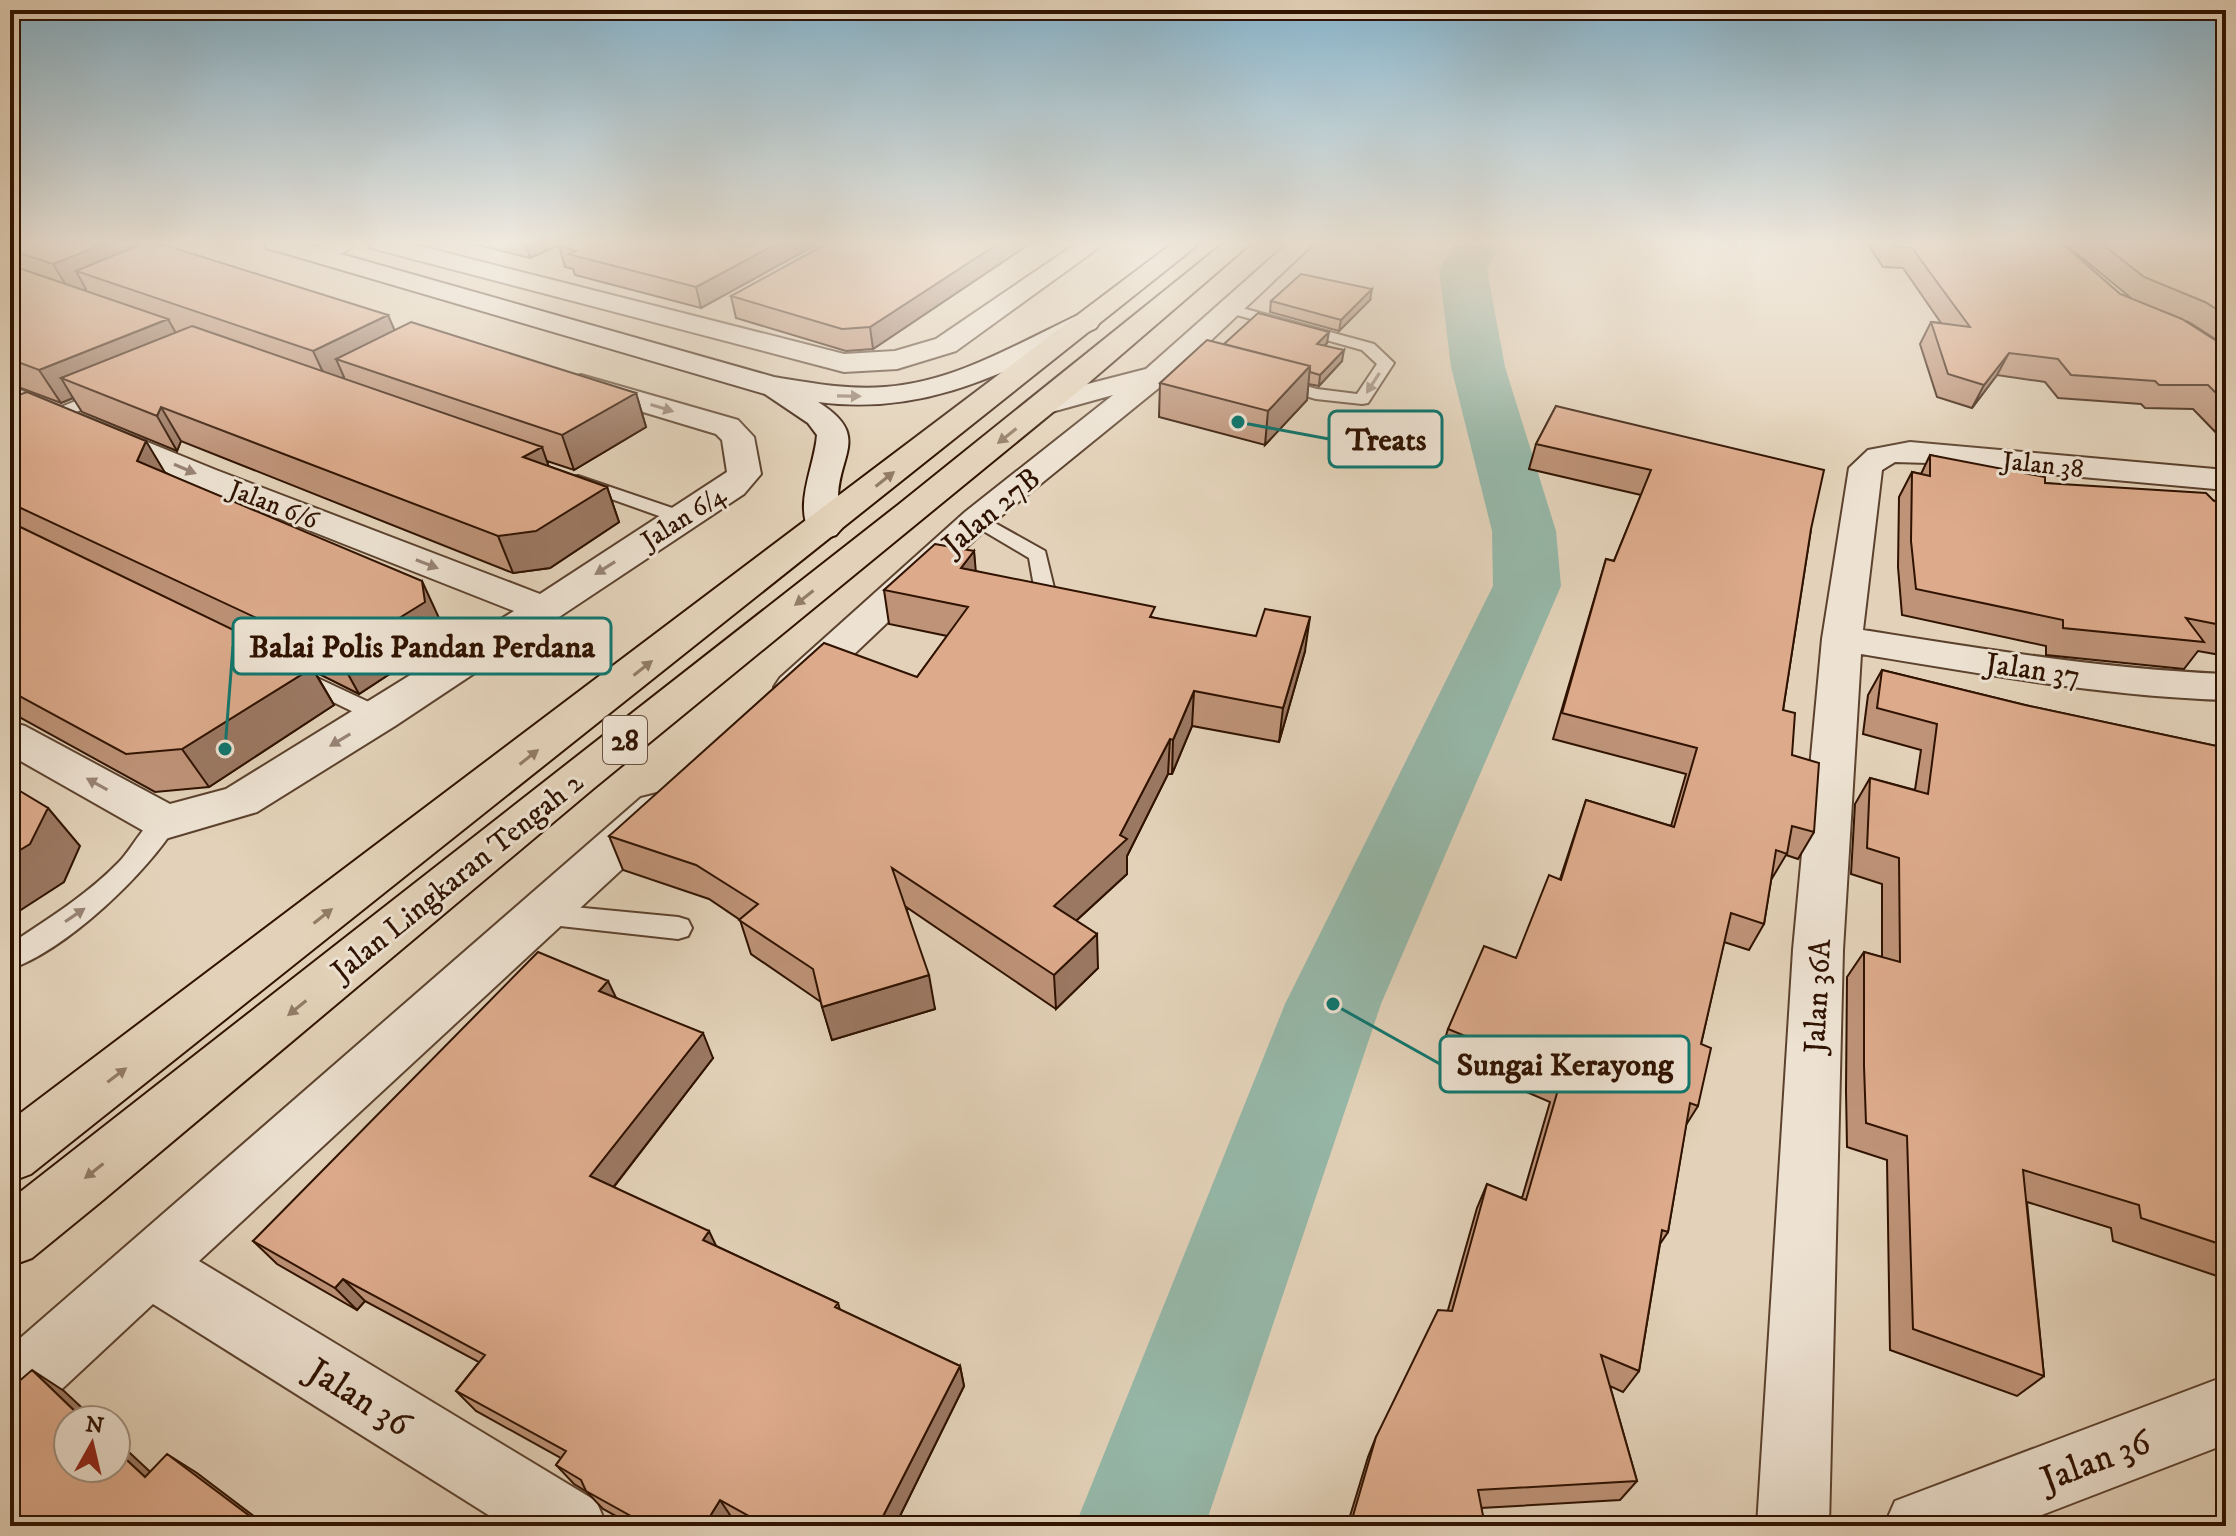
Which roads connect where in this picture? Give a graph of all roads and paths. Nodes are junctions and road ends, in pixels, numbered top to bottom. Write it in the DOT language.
graph roads {
  1 [pos="525,315"];
  2 [pos="658,315"];
  3 [pos="715,315"];
  4 [pos="990,315"];
  5 [pos="1095,315"];
  6 [pos="1154,315"];
  7 [pos="1225,315"];
  8 [pos="1251,315"];
  9 [pos="1086,322"];
  10 [pos="697,325"];
  11 [pos="1176,364"];
  12 [pos="551,375"];
  13 [pos="1254,378"];
  14 [pos="126,386"];
  15 [pos="771,386"];
  16 [pos="10,395"];
  17 [pos="1048,404"];
  18 [pos="57,415"];
  19 [pos="10,434"];
  20 [pos="1866,468"];
  21 [pos="565,476"];
  22 [pos="2226,480"];
  23 [pos="683,518"];
  24 [pos="977,519"];
  25 [pos="824,528"];
  26 [pos="1045,592"];
  27 [pos="541,608"];
  28 [pos="1842,639"];
  29 [pos="280,667"];
  30 [pos="2226,687"];
  31 [pos="764,715"];
  32 [pos="380,716"];
  33 [pos="10,736"];
  34 [pos="682,788"];
  35 [pos="165,822"];
  36 [pos="542,914"];
  37 [pos="678,928"];
  38 [pos="10,958"];
  39 [pos="10,1155"];
  40 [pos="10,1237"];
  41 [pos="150,1266"];
  42 [pos="10,1391"];
  43 [pos="2226,1410"];
  44 [pos="571,1526"];
  45 [pos="1793,1526"];
  46 [pos="1920,1526"];
  1 -- 15 [label="street"];
  2 -- 10 [label="street"];
  3 -- 10 [label="street"];
  4 -- 10 [label="street"];
  5 -- 9 [label="highway, Jalan Lingkaran Tengah 2 / 28"];
  6 -- 17 [label="highway, Jalan Lingkaran Tengah 2 / 28"];
  7 -- 11 [label="street, Jalan 27B"];
  8 -- 13 [label="lane, one-way"];
  15 -- 9 [label="street, one-way"];
  25 -- 9 [label="highway, Jalan Lingkaran Tengah 2 / 28, one-way"];
  11 -- 17 [label="street"];
  11 -- 24 [label="street, Jalan 27B"];
  12 -- 23 [label="street, Jalan 6/4, one-way"];
  14 -- 18 [label="lane"];
  15 -- 25 [label="street"];
  16 -- 18 [label="street, Jalan 6/6"];
  17 -- 40 [label="highway, Jalan Lingkaran Tengah 2 / 28, one-way"];
  18 -- 19 [label="lane"];
  18 -- 27 [label="street, Jalan 6/6, one-way"];
  20 -- 22 [label="street, Jalan 38"];
  20 -- 28 [label="street, Jalan 36A"];
  21 -- 23 [label="lane"];
  23 -- 27 [label="street, Jalan 6/4, one-way"];
  24 -- 26 [label="lane"];
  24 -- 31 [label="street, Jalan 27B"];
  39 -- 25 [label="highway, Jalan Lingkaran Tengah 2 / 28, one-way"];
  27 -- 32 [label="street, Jalan 6/4"];
  28 -- 30 [label="street, Jalan 37"];
  28 -- 45 [label="street, Jalan 36A"];
  29 -- 32 [label="lane"];
  32 -- 35 [label="street, Jalan 6/4, one-way"];
  35 -- 33 [label="street, one-way"];
  34 -- 36 [label="street"];
  38 -- 35 [label="lane, one-way"];
  36 -- 37 [label="lane"];
  36 -- 41 [label="street"];
  41 -- 42 [label="street"];
  41 -- 44 [label="street, Jalan 36"];
  43 -- 46 [label="street, Jalan 36"];
}
